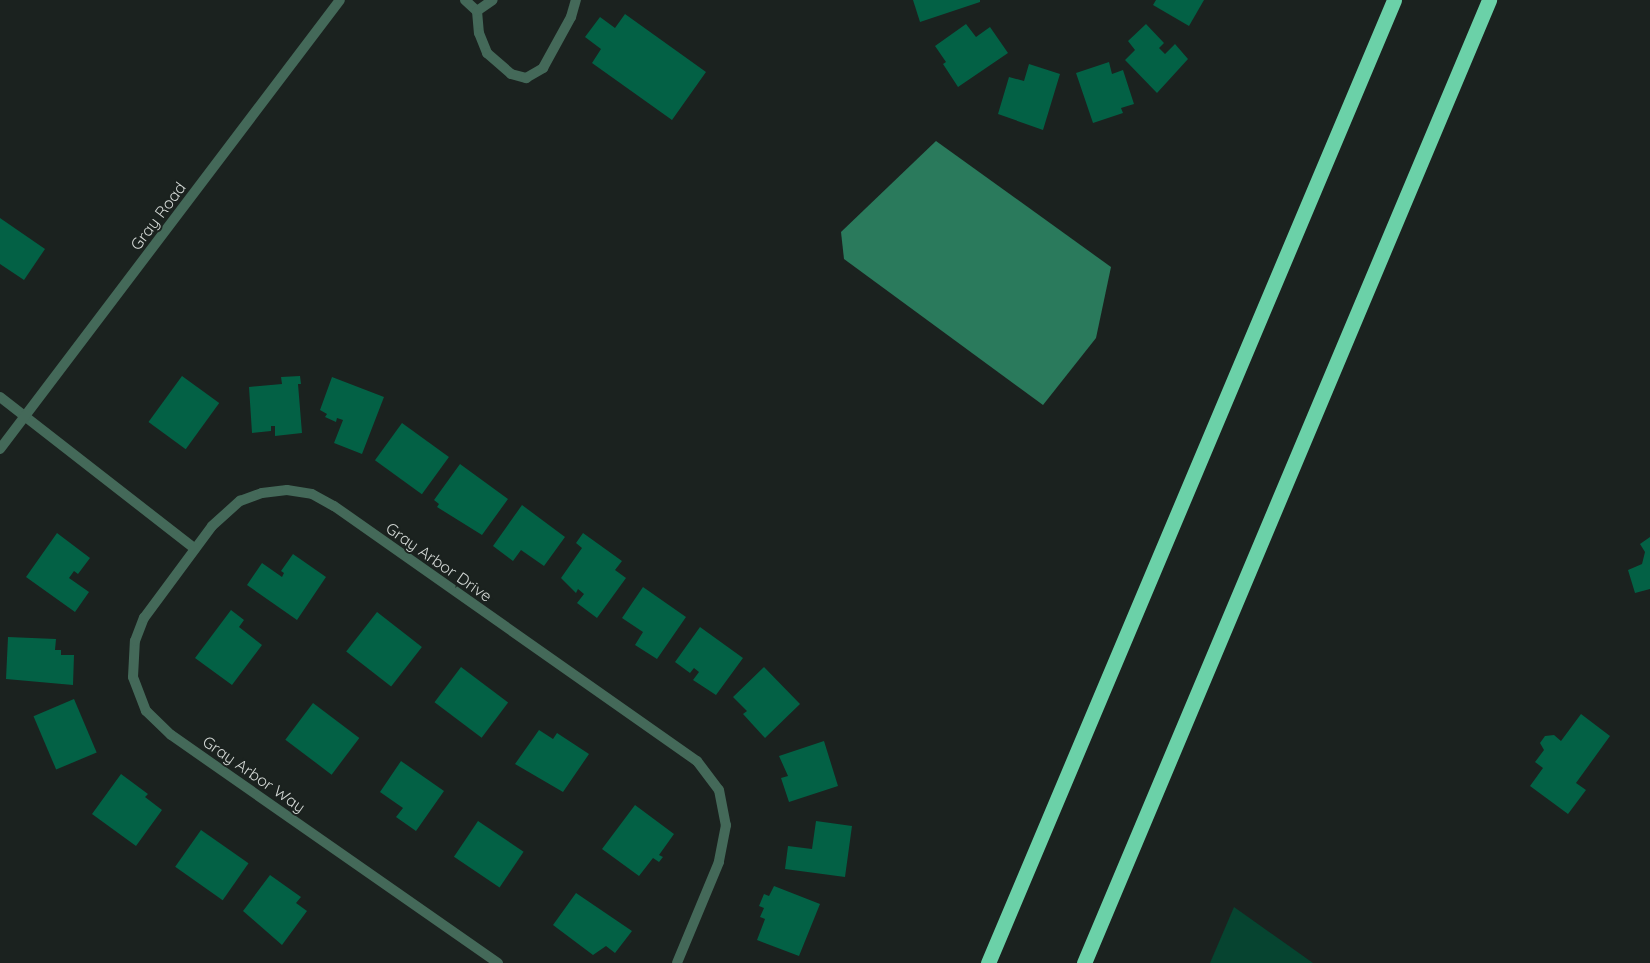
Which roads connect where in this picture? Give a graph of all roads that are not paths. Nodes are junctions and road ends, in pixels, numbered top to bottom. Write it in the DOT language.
graph roads {
  1 [pos="340,0"];
  2 [pos="465,0"];
  3 [pos="493,0"];
  4 [pos="576,0"];
  5 [pos="1394,0"];
  6 [pos="1489,0"];
  7 [pos="477,10"];
  8 [pos="0,397"];
  9 [pos="26,415"];
  10 [pos="0,449"];
  11 [pos="195,549"];
  12 [pos="498,963"];
  13 [pos="677,963"];
  14 [pos="988,963"];
  15 [pos="1084,963"];
  1 -- 9 [label="street, Gray Road"];
  2 -- 7 [label="street"];
  3 -- 7 [label="street"];
  4 -- 7 [label="street"];
  5 -- 14 [label="highway"];
  6 -- 15 [label="highway"];
  8 -- 9 [label="street"];
  9 -- 10 [label="street, Gray Road"];
  9 -- 11 [label="street"];
  11 -- 12 [label="street, Gray Arbor Way"];
  11 -- 13 [label="street, Gray Arbor Drive"];
}
